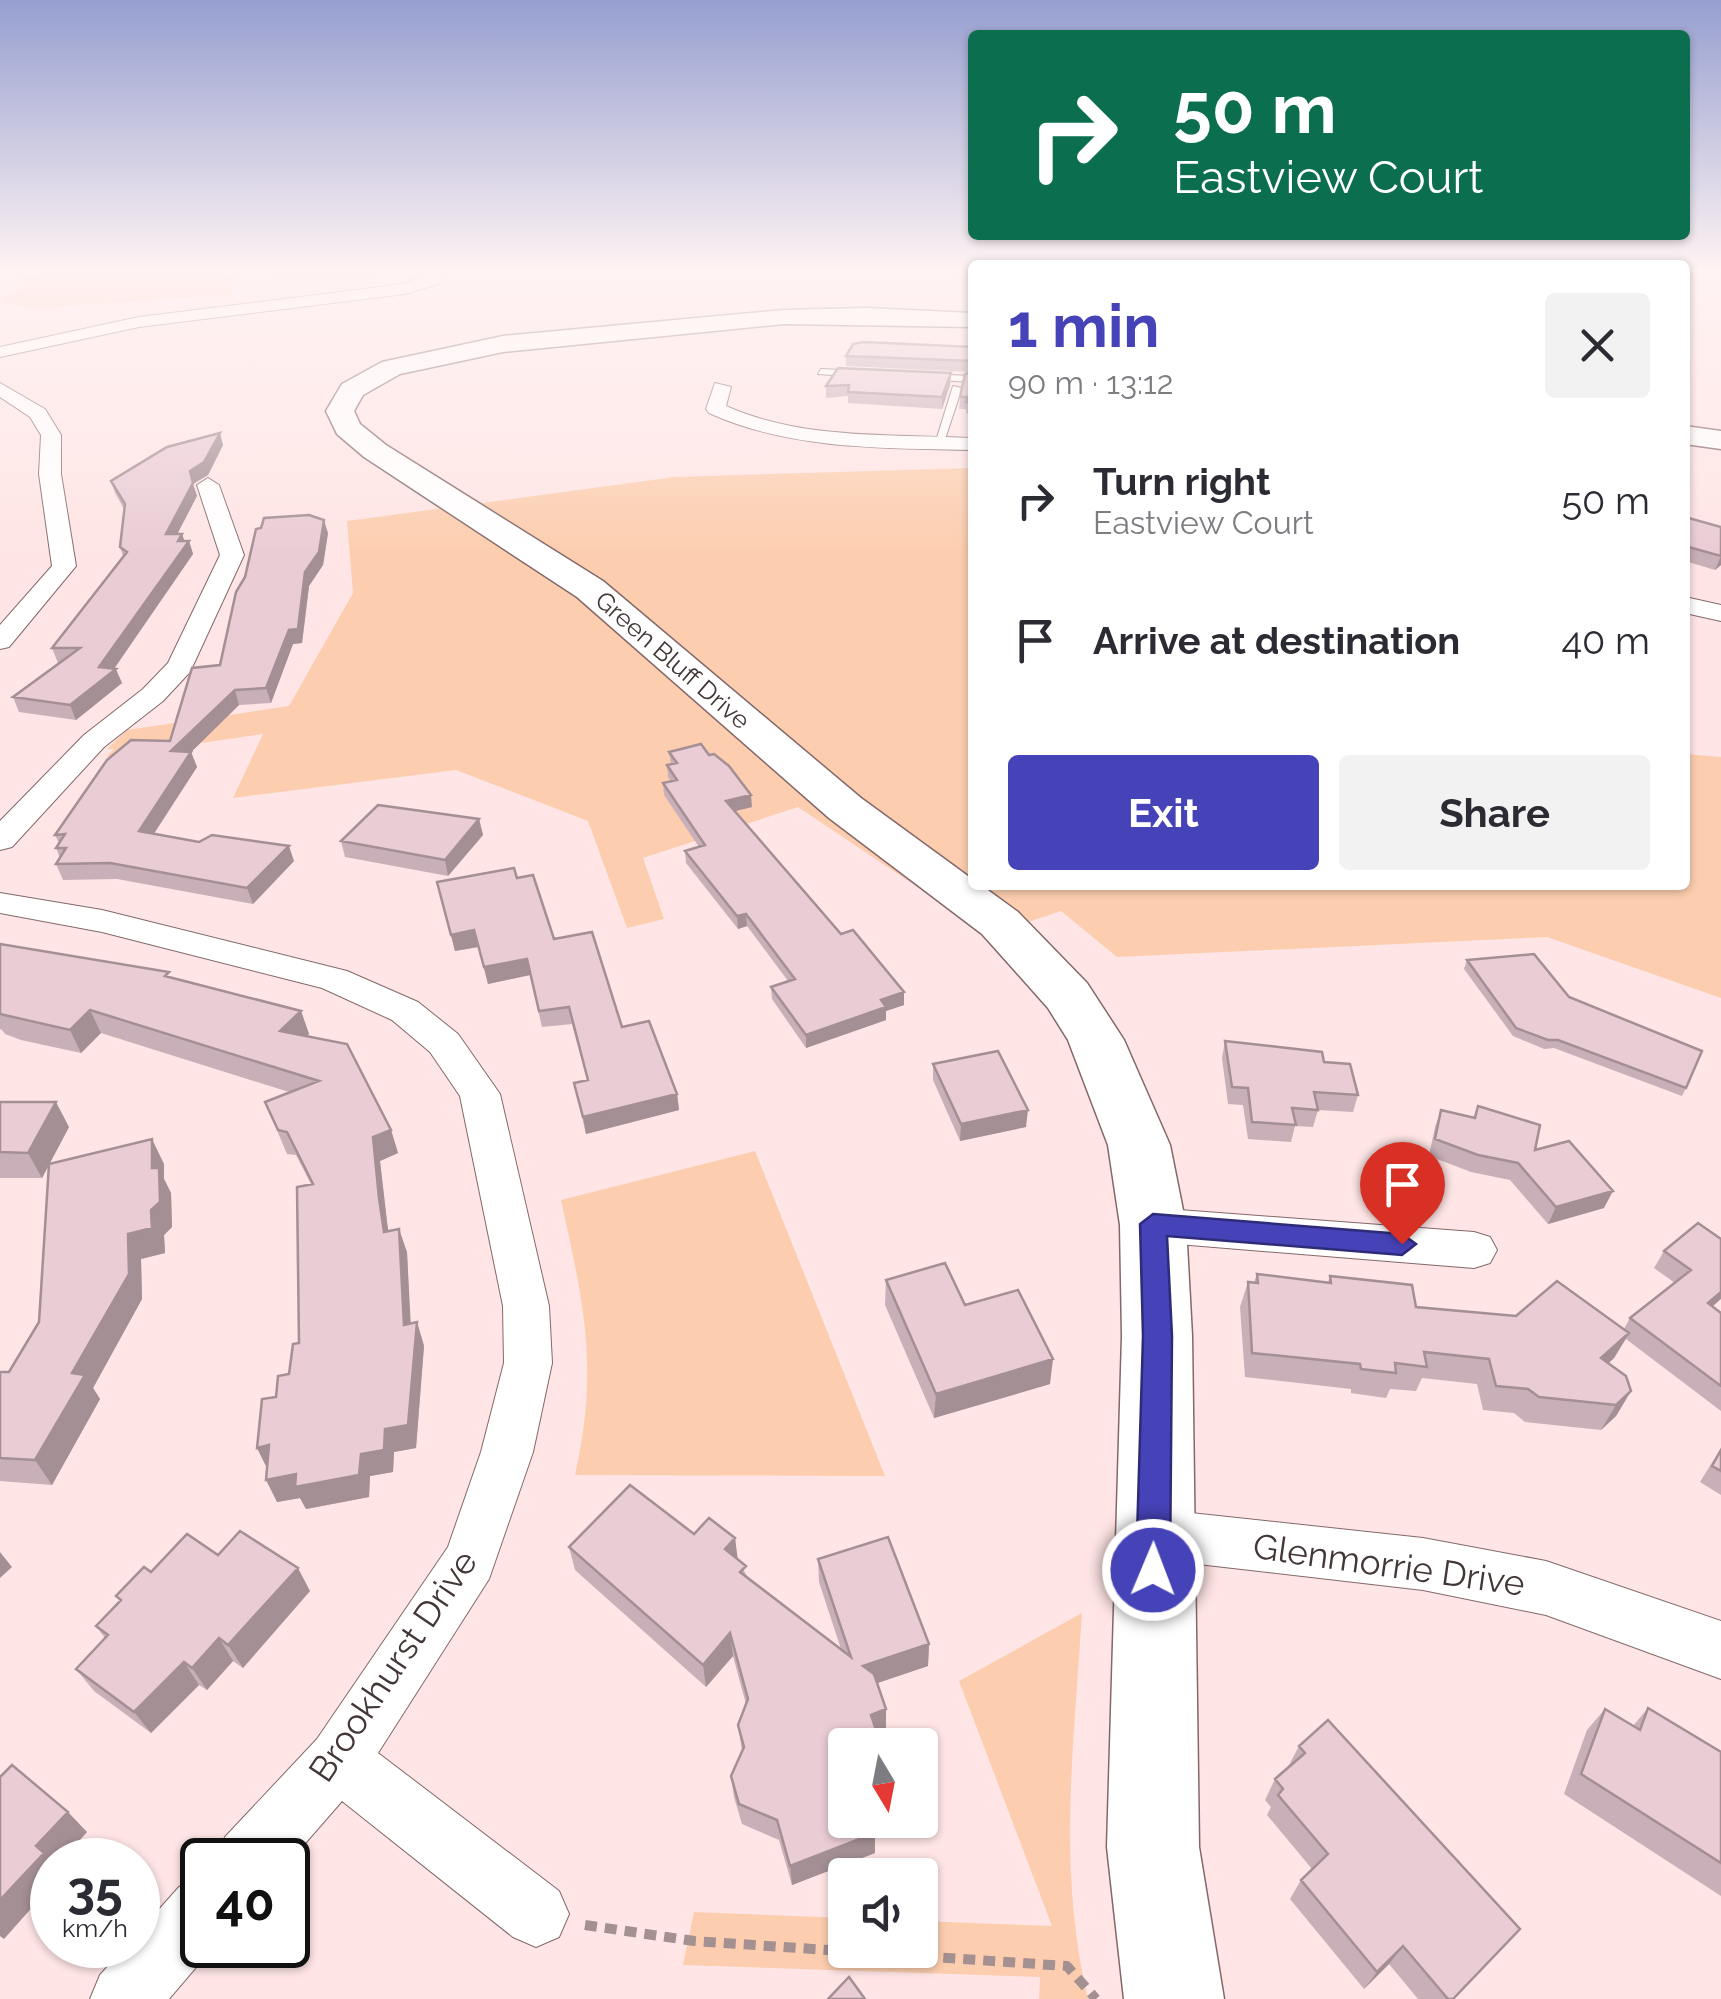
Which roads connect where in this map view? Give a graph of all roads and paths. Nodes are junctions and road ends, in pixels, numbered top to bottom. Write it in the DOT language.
graph roads {
  1 [pos="410,365"];
  2 [pos="820,372"];
  3 [pos="872,374"];
  4 [pos="908,376"];
  5 [pos="963,383"];
  6 [pos="722,387"];
  7 [pos="0,389"];
  8 [pos="1690,436"];
  9 [pos="1721,440"];
  10 [pos="939,442"];
  11 [pos="968,444"];
  12 [pos="208,485"];
  13 [pos="1690,606"];
  14 [pos="1721,613"];
  15 [pos="0,641"];
  16 [pos="0,840"];
  17 [pos="0,903"];
  18 [pos="1153,1224"];
  19 [pos="1474,1250"];
  20 [pos="1154,1534"];
  21 [pos="1721,1650"];
  22 [pos="338,1760"];
  23 [pos="268,1838"];
  24 [pos="536,1914"];
  25 [pos="180,1935"];
  26 [pos="124,1999"];
  27 [pos="1096,1999"];
  28 [pos="1174,1999"];
  1 -- 18 [label="street, Green Bluff Drive"];
  2 -- 3 [label="lane"];
  4 -- 5 [label="lane"];
  5 -- 10 [label="lane"];
  6 -- 10 [label="street"];
  7 -- 15 [label="street"];
  8 -- 9 [label="street"];
  10 -- 11 [label="street"];
  12 -- 16 [label="street"];
  13 -- 14 [label="street"];
  17 -- 22 [label="street, Brookhurst Drive"];
  18 -- 19 [label="street"];
  18 -- 20 [label="street, Green Bluff Drive"];
  20 -- 21 [label="street, Glenmorrie Drive"];
  20 -- 28 [label="street"];
  22 -- 23 [label="street, Brookhurst Drive"];
  22 -- 24 [label="street"];
  24 -- 27 [label="path"];
  25 -- 26 [label="street"];
}
